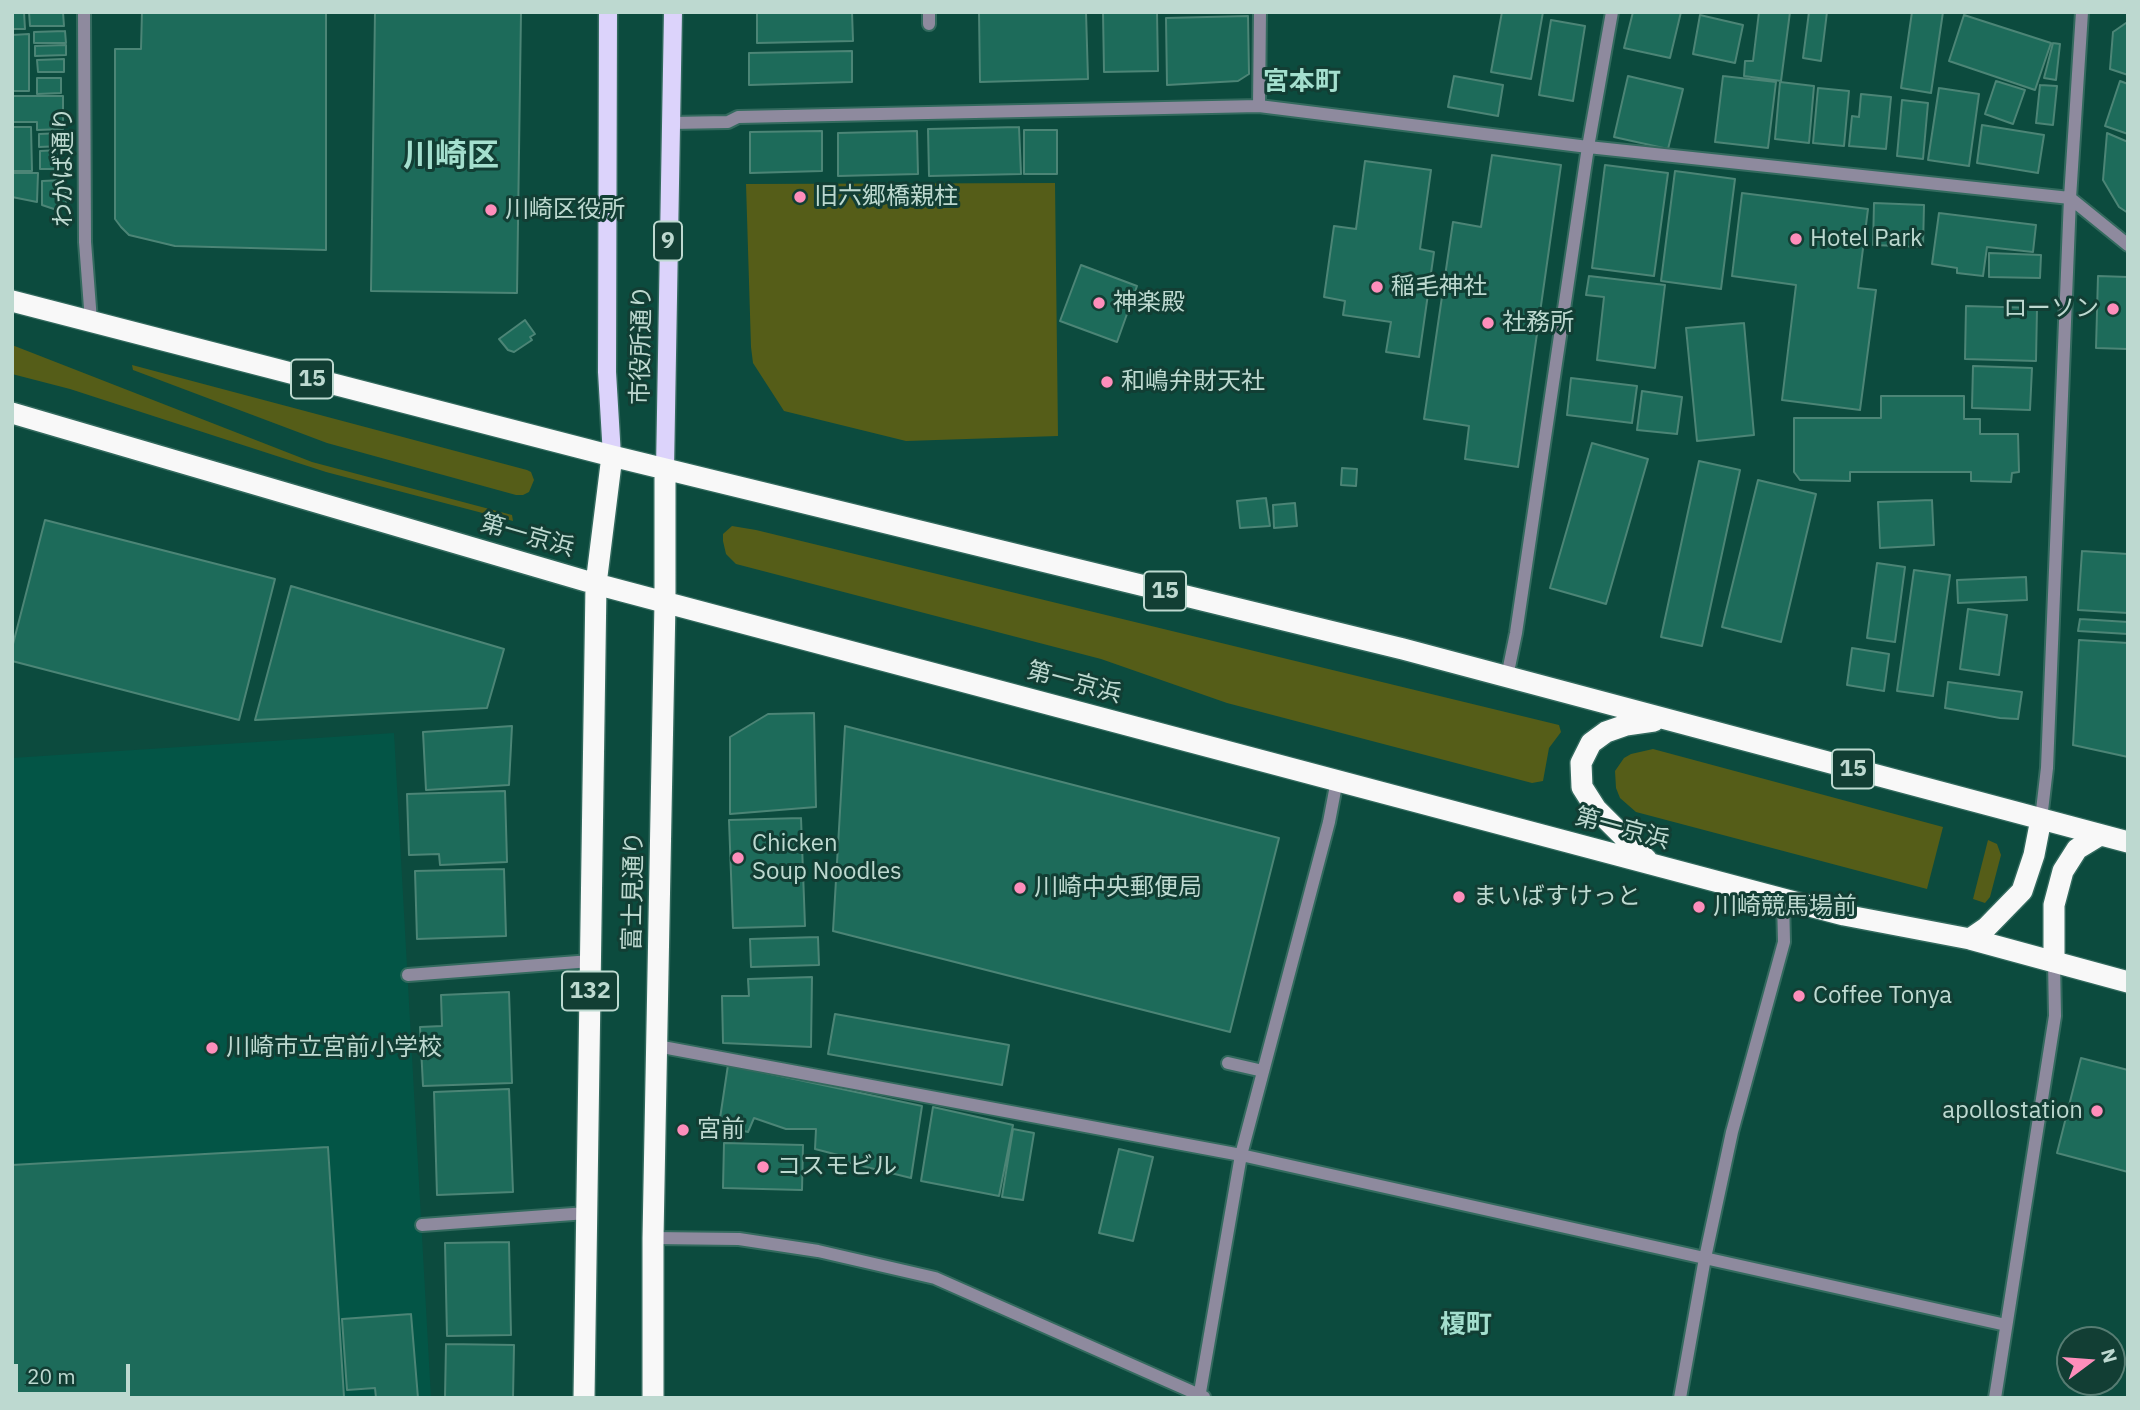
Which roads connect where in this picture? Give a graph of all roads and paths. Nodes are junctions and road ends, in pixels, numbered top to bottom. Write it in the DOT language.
graph roads {
  1 [pos="84,12"];
  2 [pos="608,12"];
  3 [pos="673,12"];
  4 [pos="1260,12"];
  5 [pos="1612,12"];
  6 [pos="2082,12"];
  7 [pos="1259,106"];
  8 [pos="670,123"];
  9 [pos="1588,147"];
  10 [pos="2070,198"];
  11 [pos="2128,245"];
  12 [pos="12,301"];
  13 [pos="91,321"];
  14 [pos="12,413"];
  15 [pos="612,456"];
  16 [pos="664,469"];
  17 [pos="596,584"];
  18 [pos="665,602"];
  19 [pos="1507,677"];
  20 [pos="1664,720"];
  21 [pos="1337,780"];
  22 [pos="2040,819"];
  23 [pos="2100,835"];
  24 [pos="2128,842"];
  25 [pos="1651,864"];
  26 [pos="1783,899"];
  27 [pos="1970,939"];
  28 [pos="591,961"];
  29 [pos="2054,962"];
  30 [pos="408,975"];
  31 [pos="2128,982"];
  32 [pos="657,1046"];
  33 [pos="1228,1063"];
  34 [pos="1263,1071"];
  35 [pos="1241,1155"];
  36 [pos="587,1213"];
  37 [pos="422,1225"];
  38 [pos="653,1238"];
  39 [pos="1705,1258"];
  40 [pos="2006,1325"];
  41 [pos="1201,1397"];
  42 [pos="584,1398"];
  43 [pos="653,1398"];
  44 [pos="1680,1398"];
  45 [pos="1995,1398"];
  1 -- 13 [label="street, わかば通り"];
  2 -- 15 [label="main road, 市役所通り"];
  3 -- 8 [label="main road, 市役所通り / 9"];
  4 -- 7 [label="street"];
  5 -- 9 [label="street"];
  6 -- 10 [label="street"];
  7 -- 8 [label="street"];
  7 -- 9 [label="street"];
  8 -- 16 [label="main road, 市役所通り / 9"];
  9 -- 10 [label="street"];
  9 -- 19 [label="street"];
  10 -- 11 [label="street"];
  10 -- 22 [label="street"];
  12 -- 13 [label="highway, 15"];
  13 -- 15 [label="highway, 15"];
  14 -- 17 [label="highway, 第一京浜"];
  15 -- 16 [label="highway, 15"];
  15 -- 17 [label="highway, 132"];
  16 -- 18 [label="highway, 富士見通り"];
  16 -- 19 [label="highway, 15"];
  17 -- 18 [label="highway, 第一京浜"];
  17 -- 28 [label="highway, 富士見通り / 132"];
  18 -- 21 [label="highway, 第一京浜"];
  18 -- 32 [label="highway, 富士見通り"];
  19 -- 20 [label="highway, 15"];
  20 -- 22 [label="highway, 15"];
  20 -- 25 [label="highway"];
  21 -- 25 [label="highway, 第一京浜"];
  21 -- 34 [label="street"];
  22 -- 23 [label="highway, 15"];
  22 -- 27 [label="highway"];
  23 -- 24 [label="highway, 15"];
  23 -- 29 [label="highway"];
  25 -- 26 [label="highway, 第一京浜"];
  26 -- 27 [label="highway, 第一京浜"];
  26 -- 39 [label="street"];
  27 -- 29 [label="highway, 第一京浜"];
  28 -- 30 [label="street"];
  28 -- 36 [label="highway, 富士見通り / 132"];
  29 -- 31 [label="highway, 第一京浜"];
  29 -- 40 [label="street"];
  32 -- 35 [label="street"];
  32 -- 38 [label="highway, 富士見通り"];
  33 -- 34 [label="street"];
  34 -- 35 [label="street"];
  35 -- 39 [label="street"];
  35 -- 41 [label="street"];
  36 -- 37 [label="street"];
  36 -- 42 [label="highway, 富士見通り / 132"];
  38 -- 41 [label="street"];
  38 -- 43 [label="highway, 富士見通り"];
  39 -- 40 [label="street"];
  39 -- 44 [label="street"];
  40 -- 45 [label="street"];
}
